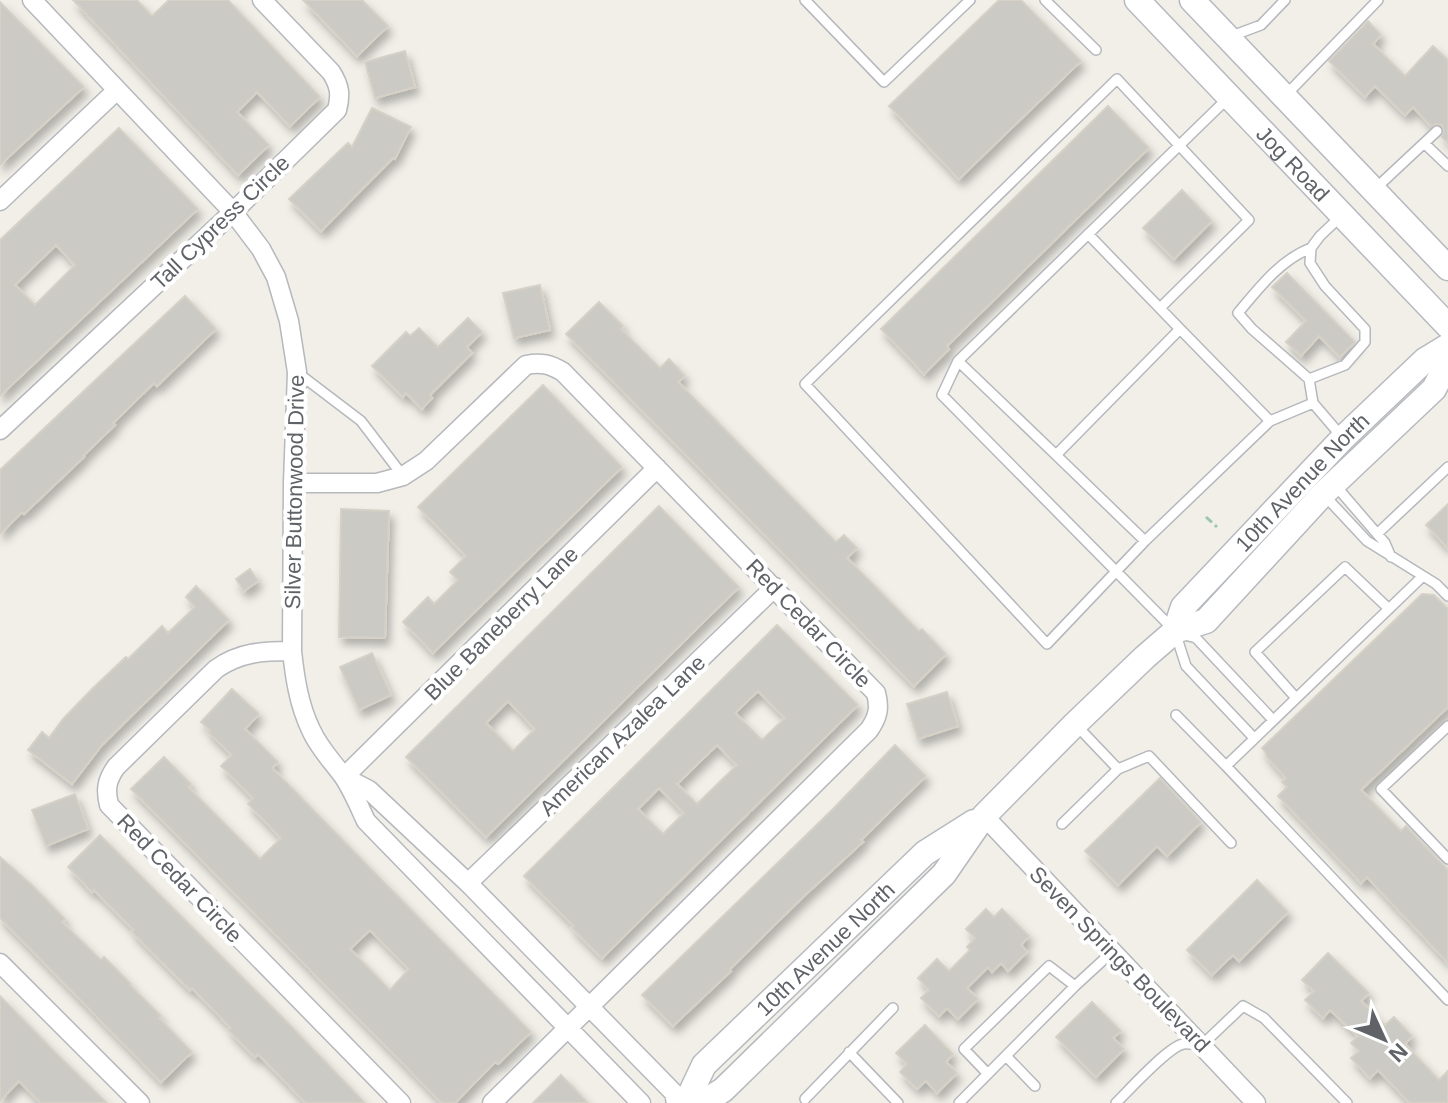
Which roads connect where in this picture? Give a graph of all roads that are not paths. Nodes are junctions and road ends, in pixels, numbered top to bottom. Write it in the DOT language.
graph roads {
  1 [pos="32,0"];
  2 [pos="262,0"];
  3 [pos="805,0"];
  4 [pos="970,0"];
  5 [pos="1045,0"];
  6 [pos="1137,0"];
  7 [pos="1192,0"];
  8 [pos="1285,0"];
  9 [pos="1378,0"];
  10 [pos="1228,37"];
  11 [pos="1096,50"];
  12 [pos="117,90"];
  13 [pos="1229,97"];
  14 [pos="1284,97"];
  15 [pos="1437,131"];
  16 [pos="1424,143"];
  17 [pos="1180,145"];
  18 [pos="1448,166"];
  19 [pos="1374,190"];
  20 [pos="0,201"];
  21 [pos="233,212"];
  22 [pos="1342,215"];
  23 [pos="1088,234"];
  24 [pos="1311,248"];
  25 [pos="1448,268"];
  26 [pos="1160,308"];
  27 [pos="1448,326"];
  28 [pos="1180,329"];
  29 [pos="1448,346"];
  30 [pos="958,361"];
  31 [pos="1448,362"];
  32 [pos="297,372"];
  33 [pos="1309,379"];
  34 [pos="1313,403"];
  35 [pos="1270,421"];
  36 [pos="0,430"];
  37 [pos="1343,438"];
  38 [pos="1056,455"];
  39 [pos="1448,467"];
  40 [pos="657,468"];
  41 [pos="403,476"];
  42 [pos="293,483"];
  43 [pos="1328,489"];
  44 [pos="1377,534"];
  45 [pos="1145,541"];
  46 [pos="1391,557"];
  47 [pos="1116,571"];
  48 [pos="1423,576"];
  49 [pos="775,587"];
  50 [pos="1448,596"];
  51 [pos="1389,609"];
  52 [pos="1175,631"];
  53 [pos="292,651"];
  54 [pos="1296,698"];
  55 [pos="1176,715"];
  56 [pos="1273,720"];
  57 [pos="1075,724"];
  58 [pos="1448,726"];
  59 [pos="1254,738"];
  60 [pos="1226,766"];
  61 [pos="1118,769"];
  62 [pos="344,777"];
  63 [pos="984,816"];
  64 [pos="1062,824"];
  65 [pos="1231,843"];
  66 [pos="1448,859"];
  67 [pos="468,883"];
  68 [pos="1113,951"];
  69 [pos="0,963"];
  70 [pos="1075,986"];
  71 [pos="1448,1000"];
  72 [pos="590,1008"];
  73 [pos="893,1008"];
  74 [pos="569,1029"];
  75 [pos="1202,1045"];
  76 [pos="849,1052"];
  77 [pos="1006,1056"];
  78 [pos="988,1074"];
  79 [pos="1035,1086"];
  80 [pos="805,1099"];
  81 [pos="140,1103"];
  82 [pos="401,1103"];
  83 [pos="492,1103"];
  84 [pos="641,1103"];
  85 [pos="676,1103"];
  86 [pos="686,1103"];
  87 [pos="702,1103"];
  88 [pos="898,1103"];
  89 [pos="959,1103"];
  90 [pos="1116,1103"];
  91 [pos="1256,1103"];
  92 [pos="1347,1103"];
  1 -- 12 [label="street, Silver Buttonwood Drive"];
  2 -- 21 [label="street, Tall Cypress Circle"];
  3 -- 4 [label="lane"];
  5 -- 11 [label="lane"];
  6 -- 13 [label="street, Jog Road"];
  7 -- 10 [label="street, Jog Road"];
  8 -- 10 [label="lane"];
  9 -- 14 [label="lane"];
  10 -- 14 [label="street, Jog Road"];
  12 -- 20 [label="street"];
  12 -- 21 [label="street, Silver Buttonwood Drive"];
  13 -- 17 [label="lane"];
  13 -- 22 [label="street, Jog Road"];
  14 -- 19 [label="street, Jog Road"];
  15 -- 16 [label="lane"];
  16 -- 18 [label="lane"];
  16 -- 19 [label="lane"];
  17 -- 23 [label="lane"];
  17 -- 26 [label="lane"];
  17 -- 47 [label="lane"];
  19 -- 25 [label="street, Jog Road"];
  21 -- 32 [label="street, Silver Buttonwood Drive"];
  21 -- 36 [label="street, Tall Cypress Circle"];
  22 -- 24 [label="lane"];
  22 -- 27 [label="street, Jog Road"];
  23 -- 26 [label="lane"];
  23 -- 30 [label="lane"];
  24 -- 33 [label="lane"];
  24 -- 33 [label="lane"];
  26 -- 28 [label="lane"];
  28 -- 35 [label="lane"];
  28 -- 38 [label="lane"];
  29 -- 37 [label="street, 10th Avenue North"];
  30 -- 38 [label="lane"];
  30 -- 47 [label="lane"];
  31 -- 43 [label="street, 10th Avenue North"];
  32 -- 41 [label="lane"];
  32 -- 42 [label="street, Silver Buttonwood Drive"];
  33 -- 34 [label="lane"];
  34 -- 35 [label="lane"];
  34 -- 37 [label="lane"];
  35 -- 45 [label="lane"];
  37 -- 52 [label="street, 10th Avenue North"];
  38 -- 45 [label="lane"];
  39 -- 44 [label="lane"];
  40 -- 41 [label="street, Red Cedar Circle"];
  40 -- 49 [label="street, Red Cedar Circle"];
  40 -- 62 [label="street, Blue Baneberry Lane"];
  41 -- 42 [label="street, Red Cedar Circle"];
  42 -- 53 [label="street, Silver Buttonwood Drive"];
  43 -- 44 [label="lane"];
  43 -- 46 [label="lane"];
  43 -- 52 [label="street, 10th Avenue North"];
  44 -- 46 [label="lane"];
  45 -- 47 [label="lane"];
  46 -- 48 [label="lane"];
  47 -- 52 [label="lane"];
  48 -- 50 [label="lane"];
  48 -- 51 [label="lane"];
  49 -- 67 [label="street, American Azalea Lane"];
  49 -- 72 [label="street, Red Cedar Circle"];
  51 -- 54 [label="lane"];
  51 -- 54 [label="lane"];
  52 -- 56 [label="lane"];
  52 -- 57 [label="street, 10th Avenue North"];
  52 -- 59 [label="lane"];
  53 -- 62 [label="street, Silver Buttonwood Drive"];
  53 -- 82 [label="street, Red Cedar Circle"];
  54 -- 56 [label="lane"];
  55 -- 60 [label="lane"];
  56 -- 59 [label="lane"];
  57 -- 61 [label="lane"];
  57 -- 63 [label="street, 10th Avenue North"];
  58 -- 66 [label="lane"];
  59 -- 60 [label="lane"];
  60 -- 71 [label="lane"];
  61 -- 64 [label="lane"];
  61 -- 65 [label="lane"];
  62 -- 67 [label="street, Silver Buttonwood Drive"];
  62 -- 74 [label="street, Silver Buttonwood Drive"];
  63 -- 68 [label="street, Seven Springs Boulevard"];
  63 -- 86 [label="street, 10th Avenue North"];
  63 -- 87 [label="street, 10th Avenue North"];
  67 -- 72 [label="street, Silver Buttonwood Drive"];
  68 -- 70 [label="lane"];
  68 -- 75 [label="street, Seven Springs Boulevard"];
  69 -- 81 [label="street"];
  70 -- 77 [label="lane"];
  70 -- 78 [label="lane"];
  72 -- 74 [label="street, Red Cedar Circle"];
  72 -- 85 [label="street, Silver Buttonwood Drive"];
  73 -- 76 [label="lane"];
  74 -- 83 [label="street, Red Cedar Circle"];
  74 -- 84 [label="street, Silver Buttonwood Drive"];
  75 -- 90 [label="lane"];
  75 -- 91 [label="street, Seven Springs Boulevard"];
  75 -- 92 [label="lane"];
  76 -- 80 [label="lane"];
  76 -- 88 [label="lane"];
  77 -- 78 [label="lane"];
  77 -- 79 [label="lane"];
  78 -- 89 [label="lane"];
}
